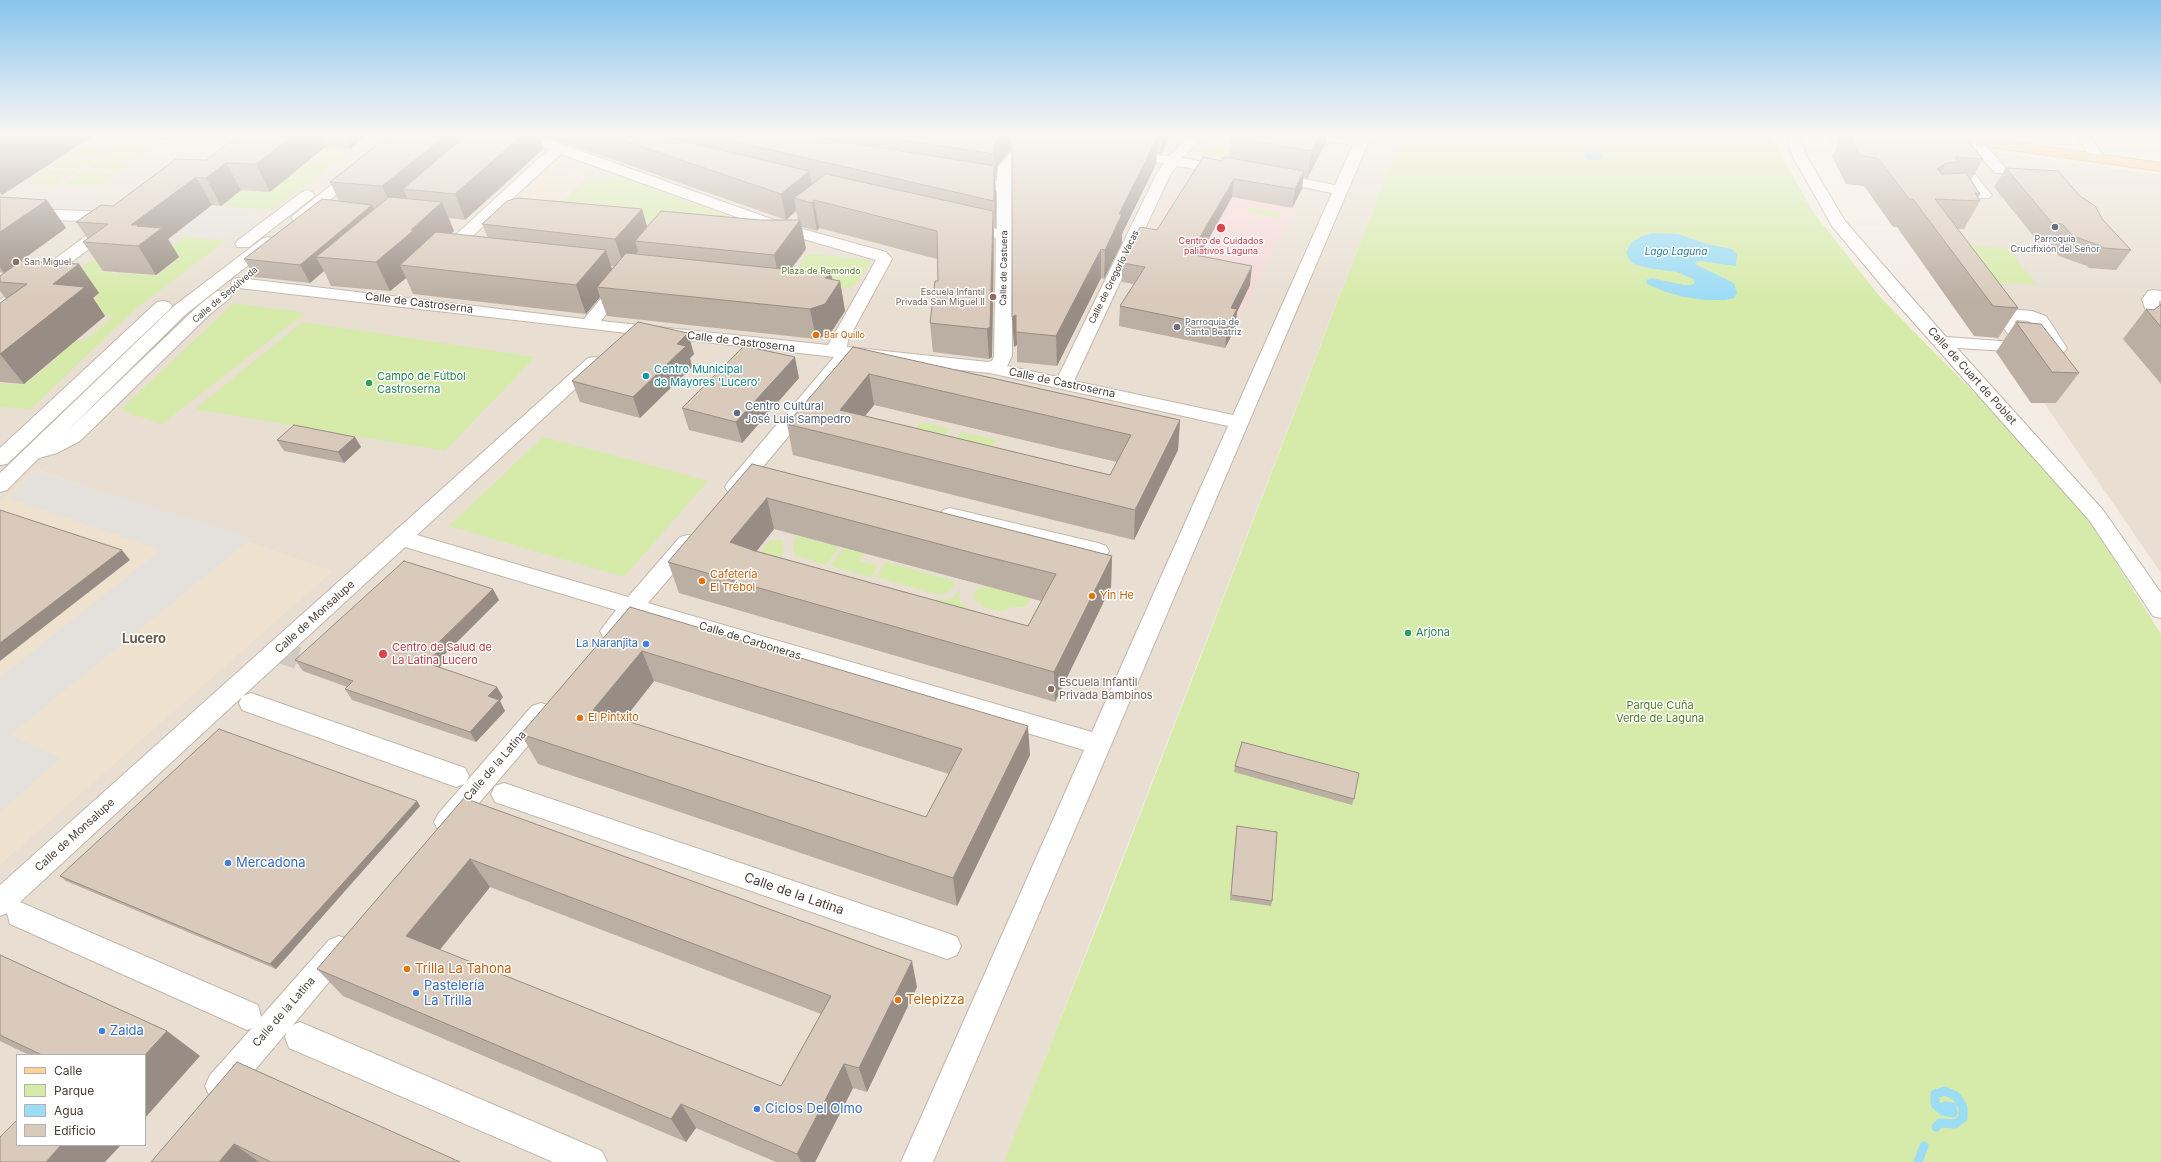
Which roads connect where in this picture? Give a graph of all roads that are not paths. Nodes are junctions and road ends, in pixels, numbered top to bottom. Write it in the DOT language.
graph roads {
  1 [pos="312,190"];
  2 [pos="332,190"];
  3 [pos="354,190"];
  4 [pos="514,190"];
  5 [pos="678,190"];
  6 [pos="1005,190"];
  7 [pos="1156,190"];
  8 [pos="1340,190"];
  9 [pos="1819,190"];
  10 [pos="1980,190"];
  11 [pos="1932,197"];
  12 [pos="0,205"];
  13 [pos="0,213"];
  14 [pos="489,213"];
  15 [pos="89,217"];
  16 [pos="535,217"];
  17 [pos="950,223"];
  18 [pos="1004,232"];
  19 [pos="300,233"];
  20 [pos="824,239"];
  21 [pos="775,242"];
  22 [pos="282,248"];
  23 [pos="433,265"];
  24 [pos="613,273"];
  25 [pos="239,282"];
  26 [pos="406,289"];
  27 [pos="2161,296"];
  28 [pos="391,300"];
  29 [pos="0,308"];
  30 [pos="2161,318"];
  31 [pos="589,324"];
  32 [pos="628,329"];
  33 [pos="1942,342"];
  34 [pos="2027,348"];
  35 [pos="841,351"];
  36 [pos="990,368"];
  37 [pos="1064,383"];
  38 [pos="1239,422"];
  39 [pos="30,454"];
  40 [pos="0,459"];
  41 [pos="0,485"];
  42 [pos="722,501"];
  43 [pos="934,511"];
  44 [pos="702,525"];
  45 [pos="401,538"];
  46 [pos="1098,551"];
  47 [pos="633,606"];
  48 [pos="2161,610"];
  49 [pos="596,649"];
  50 [pos="556,696"];
  51 [pos="250,703"];
  52 [pos="1098,744"];
  53 [pos="456,776"];
  54 [pos="504,794"];
  55 [pos="433,839"];
  56 [pos="10,909"];
  57 [pos="355,929"];
  58 [pos="947,946"];
  59 [pos="247,1015"];
  60 [pos="300,1038"];
  61 [pos="207,1103"];
  62 [pos="591,1162"];
  63 [pos="917,1162"];
  1 -- 40 [label="street"];
  2 -- 39 [label="street, Calle de Sepúlveda"];
  3 -- 19 [label="street"];
  4 -- 14 [label="street"];
  5 -- 20 [label="street"];
  6 -- 18 [label="street, Calle de Castuera"];
  7 -- 37 [label="street, Calle de Gregorio Vacas"];
  8 -- 38 [label="street"];
  9 -- 33 [label="street, Calle de Cuart de Poblet"];
  10 -- 11 [label="street"];
  12 -- 15 [label="street"];
  13 -- 15 [label="street"];
  14 -- 16 [label="street"];
  14 -- 23 [label="street"];
  15 -- 29 [label="street"];
  17 -- 18 [label="street"];
  18 -- 36 [label="street, Calle de Castuera"];
  20 -- 21 [label="street"];
  20 -- 35 [label="street"];
  22 -- 25 [label="street, Calle de Sepúlveda"];
  24 -- 31 [label="street"];
  25 -- 28 [label="street, Calle de Castroserna"];
  25 -- 39 [label="street, Calle de Sepúlveda"];
  26 -- 28 [label="street"];
  27 -- 30 [label="street"];
  28 -- 31 [label="street, Calle de Castroserna"];
  31 -- 32 [label="street, Calle de Castroserna"];
  32 -- 35 [label="street, Calle de Castroserna"];
  32 -- 45 [label="street, Calle de Monsalupe"];
  33 -- 34 [label="street"];
  33 -- 48 [label="street, Calle de Cuart de Poblet"];
  35 -- 36 [label="street, Calle de Castroserna"];
  35 -- 42 [label="street"];
  36 -- 37 [label="street, Calle de Castroserna"];
  37 -- 38 [label="street, Calle de Castroserna"];
  38 -- 52 [label="street"];
  39 -- 41 [label="street, Calle de Sepúlveda"];
  43 -- 46 [label="street"];
  44 -- 47 [label="street"];
  45 -- 47 [label="street, Calle de Carboneras"];
  45 -- 56 [label="street, Calle de Monsalupe"];
  47 -- 49 [label="street"];
  47 -- 52 [label="street, Calle de Carboneras"];
  50 -- 55 [label="street, Calle de la Latina"];
  51 -- 53 [label="street, Calle de la Latina"];
  52 -- 63 [label="street"];
  54 -- 58 [label="street, Calle de la Latina"];
  56 -- 59 [label="street"];
  57 -- 61 [label="street, Calle de la Latina"];
  60 -- 62 [label="street"];
}
